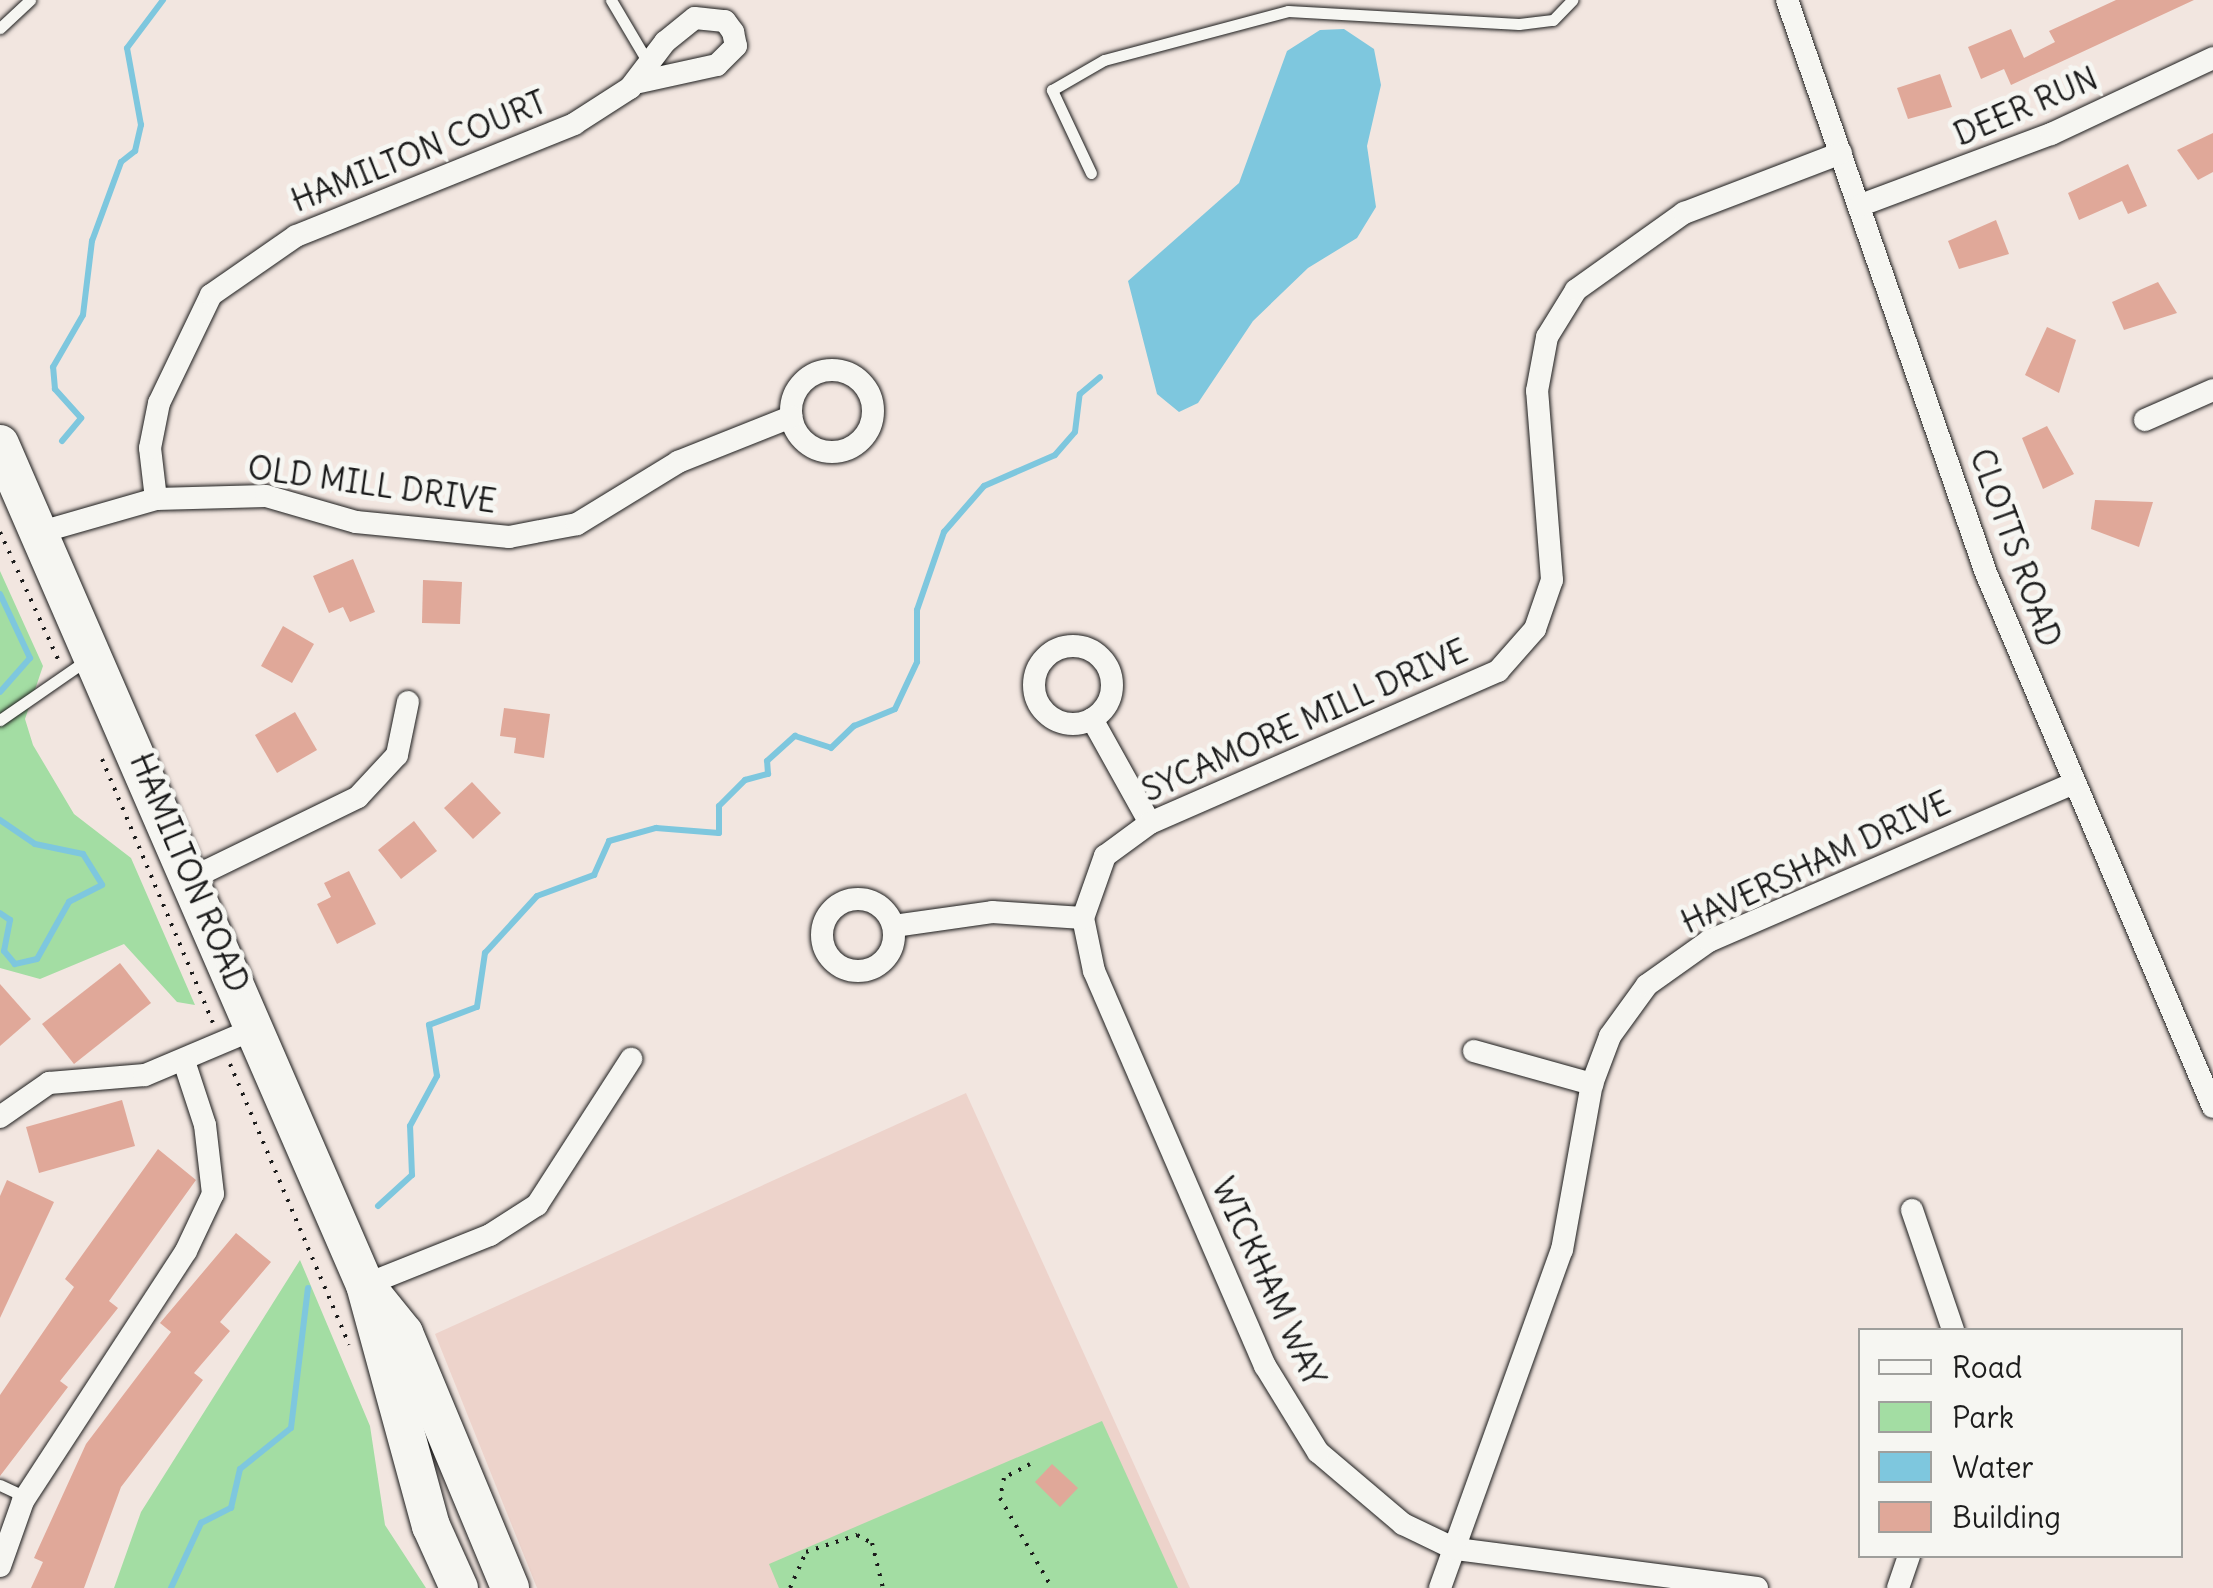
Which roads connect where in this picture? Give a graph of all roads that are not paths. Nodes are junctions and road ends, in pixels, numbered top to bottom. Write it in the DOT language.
graph roads {
  1 [pos="30,0"];
  2 [pos="611,0"];
  3 [pos="1572,0"];
  4 [pos="1786,0"];
  5 [pos="0,28"];
  6 [pos="2213,58"];
  7 [pos="642,74"];
  8 [pos="1841,153"];
  9 [pos="1091,173"];
  10 [pos="1860,206"];
  11 [pos="2213,390"];
  12 [pos="791,417"];
  13 [pos="2145,420"];
  14 [pos="3,447"];
  15 [pos="156,498"];
  16 [pos="41,532"];
  17 [pos="96,653"];
  18 [pos="408,702"];
  19 [pos="1092,719"];
  20 [pos="0,720"];
  21 [pos="2072,784"];
  22 [pos="1150,822"];
  23 [pos="190,878"];
  24 [pos="1084,918"];
  25 [pos="894,926"];
  26 [pos="254,1029"];
  27 [pos="1474,1052"];
  28 [pos="631,1059"];
  29 [pos="185,1064"];
  30 [pos="1592,1084"];
  31 [pos="2213,1106"];
  32 [pos="0,1117"];
  33 [pos="1912,1210"];
  34 [pos="365,1285"];
  35 [pos="1952,1328"];
  36 [pos="0,1485"];
  37 [pos="26,1497"];
  38 [pos="1455,1549"];
  39 [pos="1907,1558"];
  40 [pos="0,1566"];
  41 [pos="458,1588"];
  42 [pos="510,1588"];
  43 [pos="1440,1588"];
  44 [pos="1757,1588"];
  45 [pos="1898,1588"];
  1 -- 5 [label="lane"];
  2 -- 7 [label="lane"];
  3 -- 9 [label="lane"];
  4 -- 8 [label="street, CLOTTS ROAD"];
  6 -- 10 [label="street, DEER RUN"];
  7 -- 15 [label="street, HAMILTON COURT"];
  8 -- 10 [label="street, CLOTTS ROAD"];
  8 -- 22 [label="street, SYCAMORE MILL DRIVE"];
  10 -- 21 [label="street, CLOTTS ROAD"];
  11 -- 13 [label="street"];
  12 -- 15 [label="street, OLD MILL DRIVE"];
  14 -- 16 [label="main road, HAMILTON ROAD"];
  15 -- 16 [label="street, OLD MILL DRIVE"];
  16 -- 17 [label="main road, HAMILTON ROAD"];
  17 -- 20 [label="lane"];
  17 -- 23 [label="main road, HAMILTON ROAD"];
  18 -- 23 [label="street"];
  19 -- 22 [label="street"];
  21 -- 30 [label="street, HAVERSHAM DRIVE"];
  21 -- 31 [label="street, CLOTTS ROAD"];
  22 -- 24 [label="street, SYCAMORE MILL DRIVE"];
  23 -- 26 [label="main road, HAMILTON ROAD"];
  24 -- 25 [label="street"];
  24 -- 38 [label="street, WICKHAM WAY"];
  26 -- 29 [label="street"];
  26 -- 34 [label="main road, HAMILTON ROAD"];
  27 -- 30 [label="street"];
  28 -- 34 [label="street"];
  29 -- 32 [label="street"];
  29 -- 37 [label="street"];
  30 -- 38 [label="street, HAVERSHAM DRIVE"];
  33 -- 35 [label="street"];
  34 -- 41 [label="main road, HAMILTON ROAD"];
  34 -- 42 [label="main road, HAMILTON ROAD"];
  36 -- 37 [label="lane"];
  37 -- 40 [label="street"];
  38 -- 43 [label="street, HAVERSHAM DRIVE"];
  38 -- 44 [label="street, WICKHAM WAY"];
  39 -- 45 [label="street"];
}
